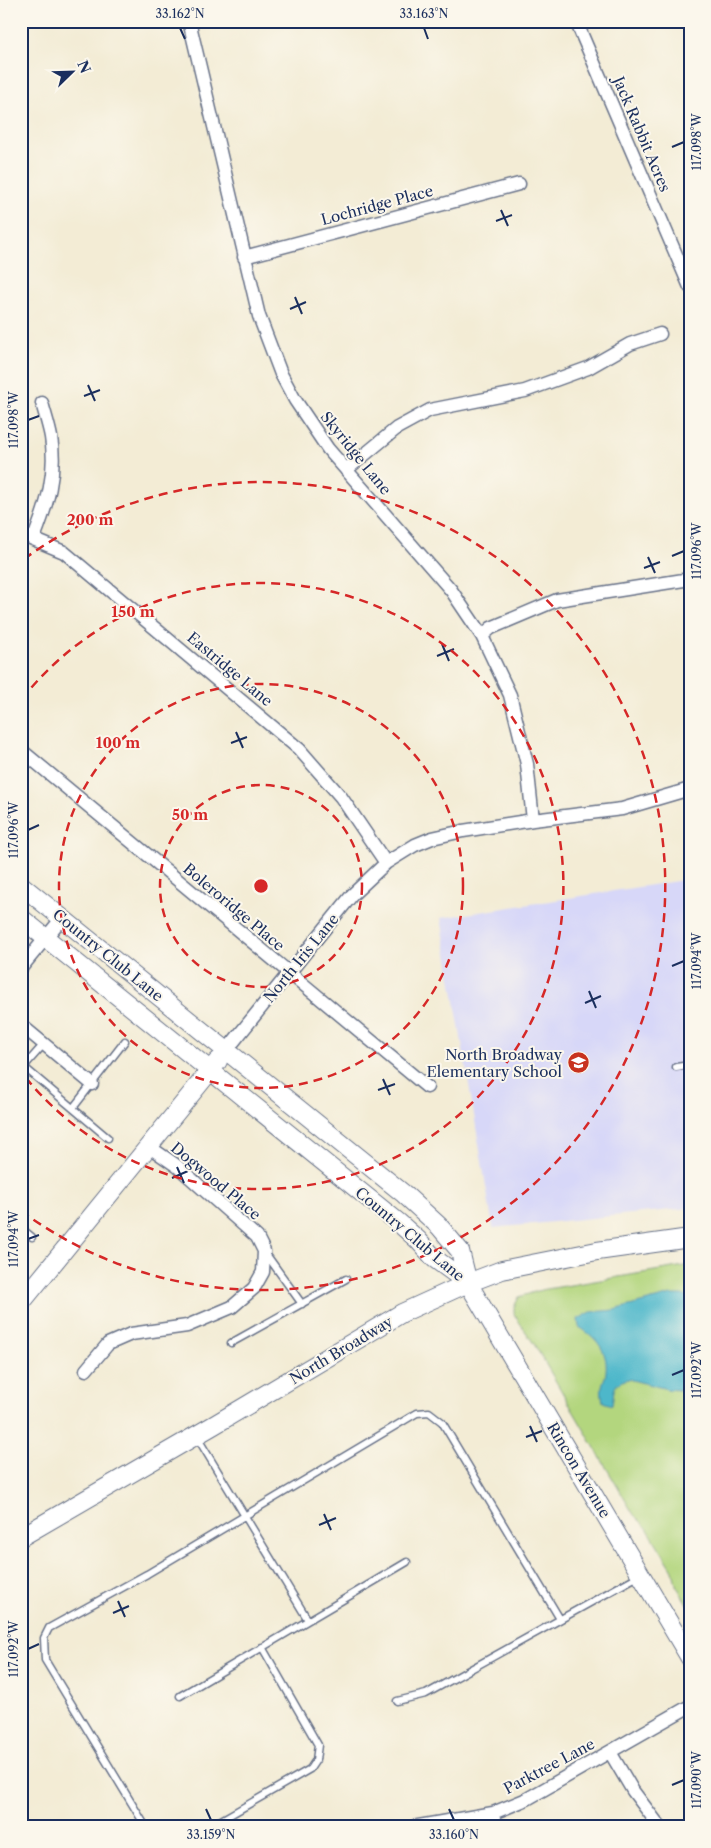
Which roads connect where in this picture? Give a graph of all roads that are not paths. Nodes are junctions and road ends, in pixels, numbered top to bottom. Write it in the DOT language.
graph roads {
  1 [pos="189,21"];
  2 [pos="576,21"];
  3 [pos="519,184"];
  4 [pos="244,257"];
  5 [pos="690,287"];
  6 [pos="660,334"];
  7 [pos="42,403"];
  8 [pos="346,470"];
  9 [pos="27,536"];
  10 [pos="690,579"];
  11 [pos="482,636"];
  12 [pos="21,750"];
  13 [pos="690,789"];
  14 [pos="534,820"];
  15 [pos="386,863"];
  16 [pos="21,885"];
  17 [pos="21,918"];
  18 [pos="62,918"];
  19 [pos="46,938"];
  20 [pos="21,968"];
  21 [pos="289,974"];
  22 [pos="21,1025"];
  23 [pos="126,1041"];
  24 [pos="44,1044"];
  25 [pos="226,1051"];
  26 [pos="690,1065"];
  27 [pos="676,1067"];
  28 [pos="23,1068"];
  29 [pos="211,1070"];
  30 [pos="92,1084"];
  31 [pos="427,1087"];
  32 [pos="73,1108"];
  33 [pos="108,1138"];
  34 [pos="148,1146"];
  35 [pos="21,1228"];
  36 [pos="32,1237"];
  37 [pos="690,1238"];
  38 [pos="264,1251"];
  39 [pos="346,1279"];
  40 [pos="468,1283"];
  41 [pos="21,1303"];
  42 [pos="302,1304"];
  43 [pos="231,1343"];
  44 [pos="86,1370"];
  45 [pos="196,1436"];
  46 [pos="245,1515"];
  47 [pos="21,1537"];
  48 [pos="407,1562"];
  49 [pos="641,1574"];
  50 [pos="560,1619"];
  51 [pos="308,1620"];
  52 [pos="262,1647"];
  53 [pos="690,1658"];
  54 [pos="180,1696"];
  55 [pos="397,1701"];
  56 [pos="690,1706"];
  57 [pos="610,1752"];
  58 [pos="493,1813"];
  59 [pos="146,1827"];
  60 [pos="209,1827"];
  61 [pos="413,1827"];
  62 [pos="496,1827"];
  63 [pos="660,1827"];
  1 -- 4 [label="street, Skyridge Lane"];
  2 -- 5 [label="street, Jack Rabbit Acres"];
  3 -- 4 [label="street, Lochridge Place"];
  4 -- 8 [label="street, Skyridge Lane"];
  6 -- 8 [label="street"];
  7 -- 9 [label="street"];
  8 -- 11 [label="street, Skyridge Lane"];
  9 -- 15 [label="street, Eastridge Lane"];
  10 -- 11 [label="street"];
  11 -- 14 [label="street, Skyridge Lane"];
  12 -- 21 [label="street, Boleroridge Place"];
  13 -- 14 [label="street, North Iris Lane"];
  14 -- 15 [label="street, North Iris Lane"];
  15 -- 21 [label="street, North Iris Lane"];
  16 -- 18 [label="main road, Country Club Lane"];
  17 -- 19 [label="main road, Country Club Lane"];
  18 -- 19 [label="street"];
  18 -- 25 [label="main road, Country Club Lane"];
  19 -- 20 [label="street"];
  19 -- 29 [label="main road, Country Club Lane"];
  21 -- 25 [label="street, North Iris Lane"];
  21 -- 31 [label="street, Boleroridge Place"];
  22 -- 24 [label="street"];
  23 -- 30 [label="lane"];
  24 -- 28 [label="lane"];
  24 -- 30 [label="street"];
  25 -- 29 [label="main road, North Iris Lane"];
  25 -- 40 [label="main road, Country Club Lane"];
  26 -- 27 [label="lane"];
  28 -- 32 [label="lane"];
  29 -- 34 [label="main road, North Iris Lane"];
  29 -- 40 [label="main road, Country Club Lane"];
  30 -- 32 [label="lane"];
  32 -- 33 [label="lane"];
  34 -- 38 [label="street, Dogwood Place"];
  34 -- 41 [label="main road, North Iris Lane"];
  35 -- 36 [label="lane"];
  37 -- 40 [label="main road, North Broadway"];
  38 -- 42 [label="lane"];
  38 -- 44 [label="street"];
  39 -- 42 [label="lane"];
  40 -- 45 [label="main road, North Broadway"];
  40 -- 49 [label="main road, Rincon Avenue"];
  42 -- 43 [label="lane"];
  45 -- 46 [label="lane"];
  45 -- 47 [label="main road, North Broadway"];
  46 -- 50 [label="lane"];
  46 -- 51 [label="lane"];
  46 -- 59 [label="lane"];
  48 -- 51 [label="lane"];
  49 -- 50 [label="lane"];
  49 -- 53 [label="main road, Rincon Avenue"];
  50 -- 55 [label="lane"];
  51 -- 52 [label="lane"];
  52 -- 54 [label="lane"];
  52 -- 60 [label="lane"];
  56 -- 57 [label="street, Parktree Lane"];
  57 -- 58 [label="street, Parktree Lane"];
  57 -- 63 [label="street"];
  58 -- 61 [label="street, Parktree Lane"];
  58 -- 62 [label="street"];
}
